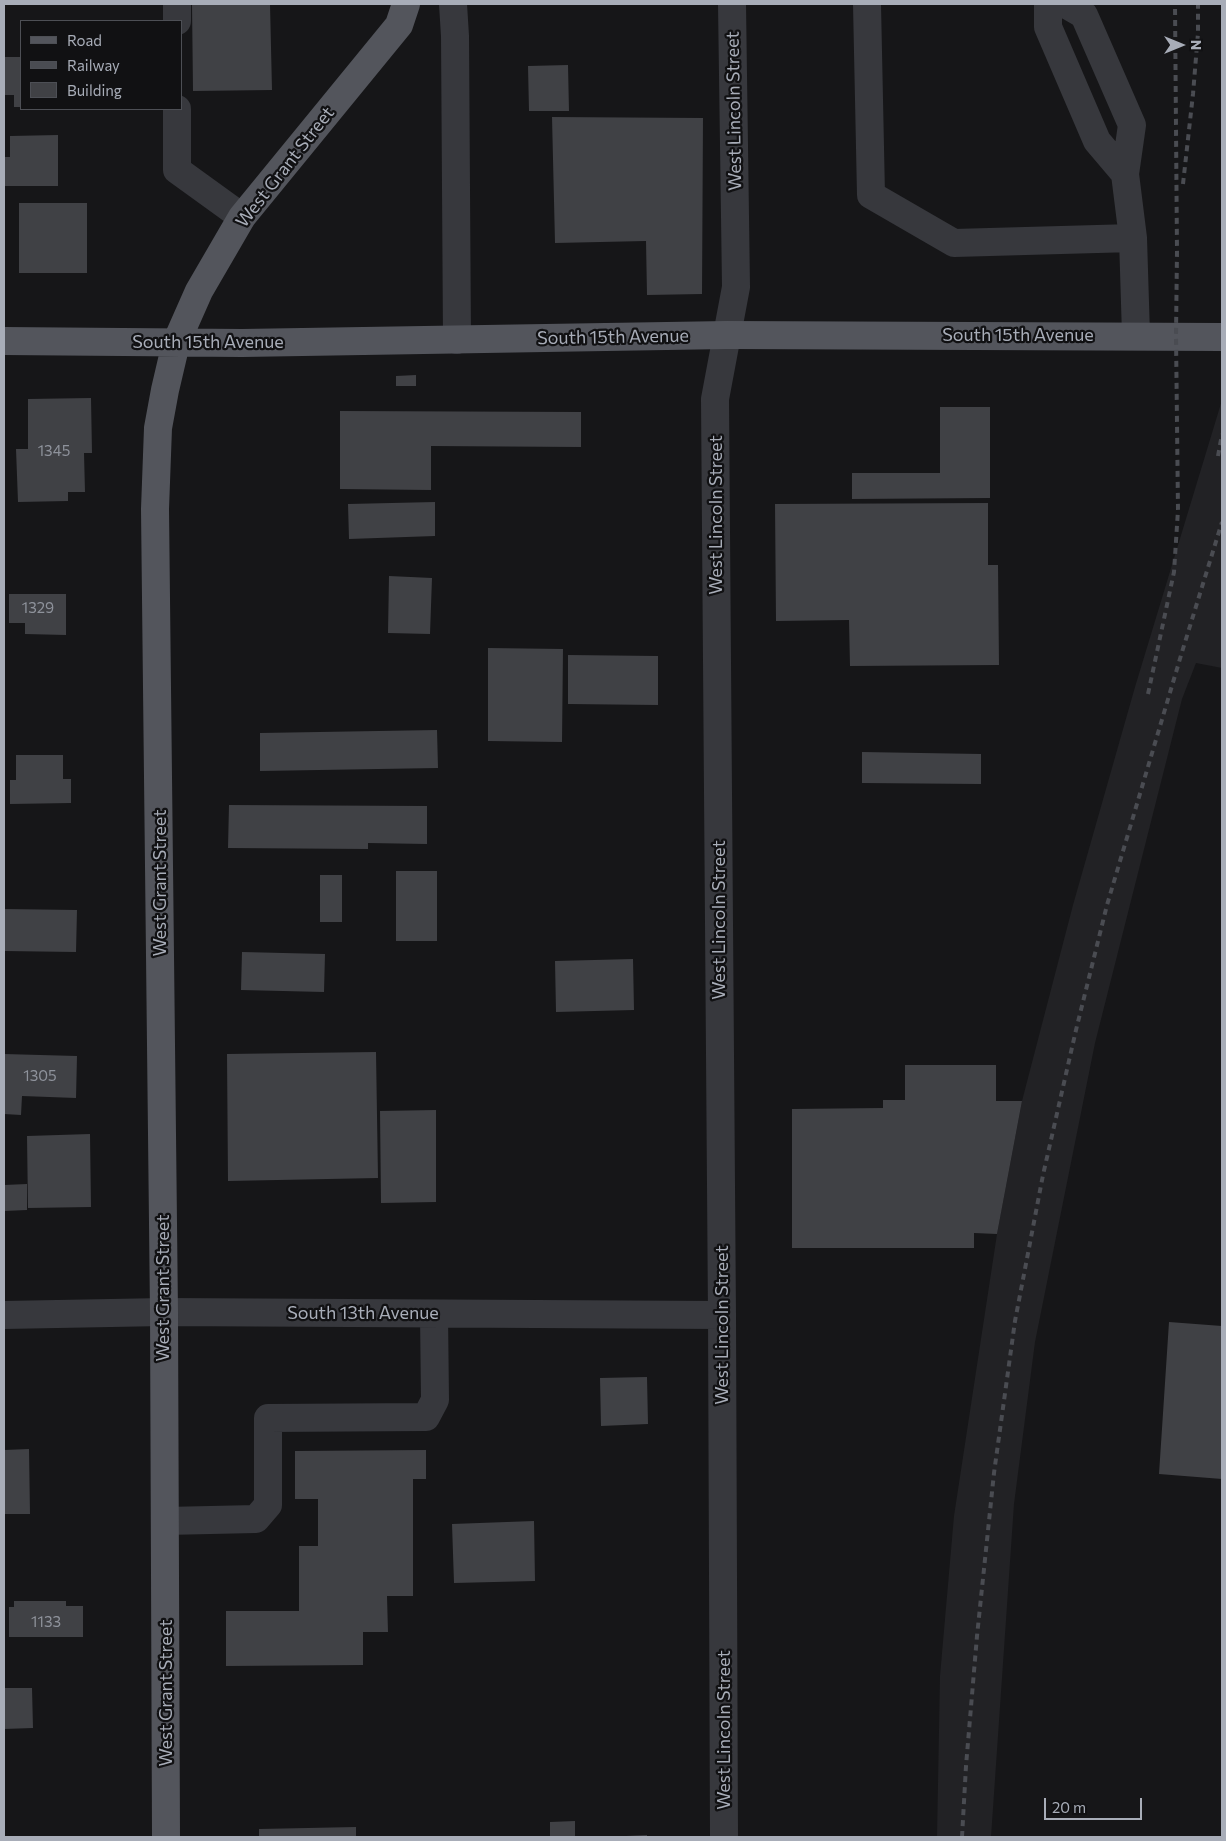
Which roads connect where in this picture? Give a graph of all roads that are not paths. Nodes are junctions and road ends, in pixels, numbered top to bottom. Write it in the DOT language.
graph roads {
  1 [pos="177,4"];
  2 [pos="406,4"];
  3 [pos="453,4"];
  4 [pos="732,4"];
  5 [pos="867,4"];
  6 [pos="1048,4"];
  7 [pos="1065,4"];
  8 [pos="177,20"];
  9 [pos="177,110"];
  10 [pos="1124,174"];
  11 [pos="242,217"];
  12 [pos="1133,238"];
  13 [pos="727,335"];
  14 [pos="1136,336"];
  15 [pos="1222,337"];
  16 [pos="457,340"];
  17 [pos="4,341"];
  18 [pos="176,343"];
  19 [pos="164,1312"];
  20 [pos="4,1314"];
  21 [pos="434,1314"];
  22 [pos="722,1315"];
  23 [pos="165,1521"];
  24 [pos="166,1837"];
  25 [pos="724,1837"];
  1 -- 8 [label="street"];
  2 -- 11 [label="main road, West Grant Street"];
  3 -- 16 [label="street"];
  4 -- 13 [label="street, West Lincoln Street"];
  5 -- 12 [label="street"];
  6 -- 10 [label="street"];
  7 -- 10 [label="street"];
  9 -- 11 [label="street"];
  10 -- 12 [label="street"];
  11 -- 18 [label="main road, West Grant Street"];
  12 -- 14 [label="street"];
  13 -- 14 [label="main road, South 15th Avenue"];
  13 -- 16 [label="main road, South 15th Avenue"];
  13 -- 22 [label="street, West Lincoln Street"];
  14 -- 15 [label="main road, South 15th Avenue"];
  16 -- 18 [label="main road, South 15th Avenue"];
  17 -- 18 [label="main road, South 15th Avenue"];
  18 -- 19 [label="main road, West Grant Street"];
  19 -- 20 [label="street, South 13th Avenue"];
  19 -- 21 [label="street, South 13th Avenue"];
  19 -- 23 [label="main road, West Grant Street"];
  21 -- 22 [label="street, South 13th Avenue"];
  21 -- 23 [label="street"];
  22 -- 25 [label="street, West Lincoln Street"];
  23 -- 24 [label="main road, West Grant Street"];
}
